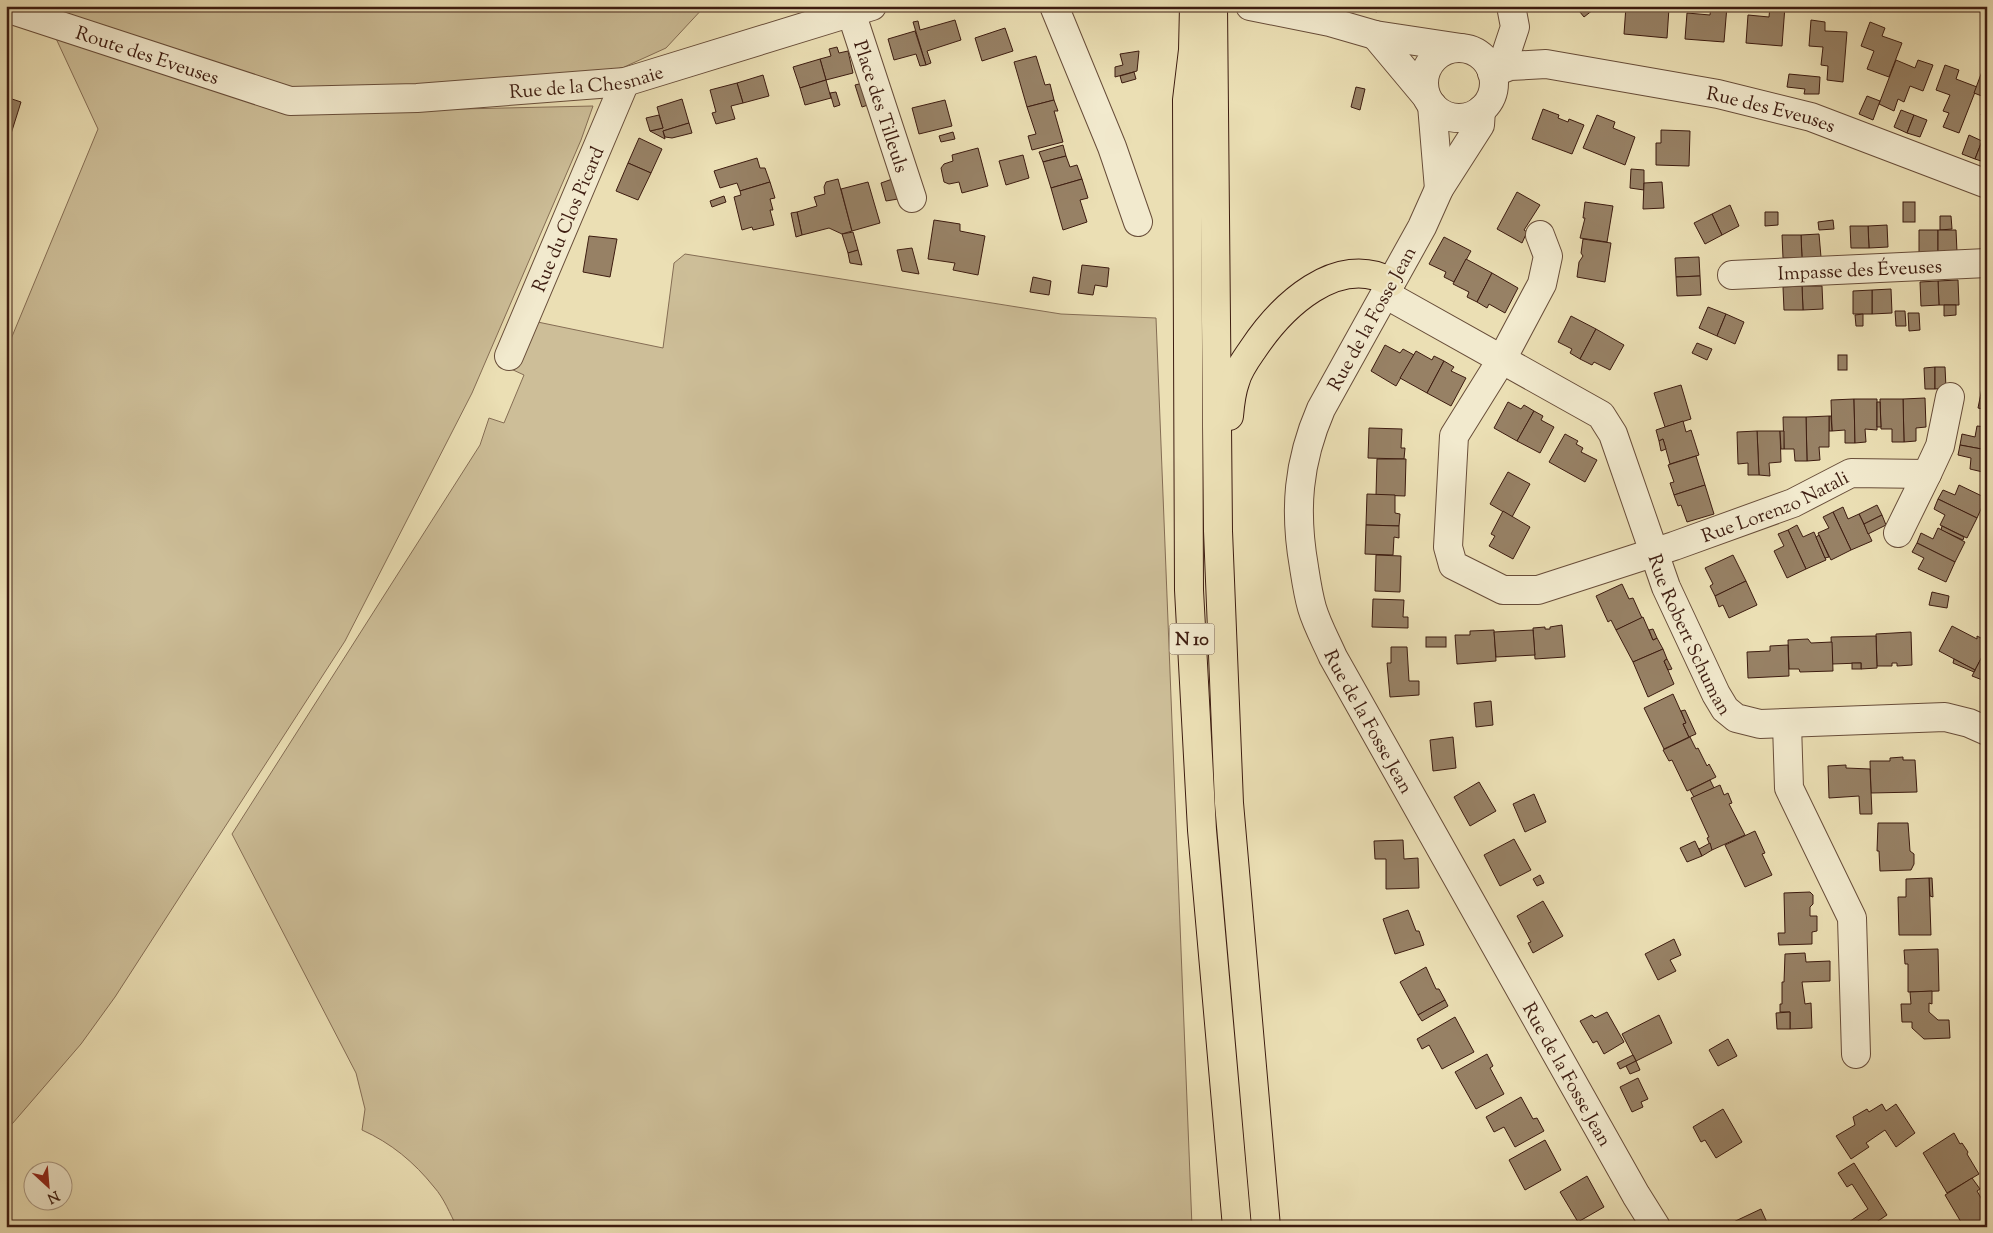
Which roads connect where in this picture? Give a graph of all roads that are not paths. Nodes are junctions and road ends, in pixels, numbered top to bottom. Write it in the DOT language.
graph roads {
  1 [pos="1054,6"];
  2 [pos="1180,6"];
  3 [pos="1194,6"];
  4 [pos="1213,6"];
  5 [pos="1250,6"];
  6 [pos="6,8"];
  7 [pos="862,9"];
  8 [pos="1511,13"];
  9 [pos="1375,35"];
  10 [pos="1196,49"];
  11 [pos="1481,61"];
  12 [pos="1546,64"];
  13 [pos="625,82"];
  14 [pos="290,100"];
  15 [pos="1429,100"];
  16 [pos="1485,106"];
  17 [pos="1987,184"];
  18 [pos="1439,189"];
  19 [pos="912,198"];
  20 [pos="1138,222"];
  21 [pos="1540,235"];
  22 [pos="1987,263"];
  23 [pos="1732,275"];
  24 [pos="1388,288"];
  25 [pos="509,356"];
  26 [pos="1502,359"];
  27 [pos="1950,397"];
  28 [pos="1927,474"];
  29 [pos="1898,533"];
  30 [pos="1654,553"];
  31 [pos="1219,562"];
  32 [pos="1787,724"];
  33 [pos="1987,731"];
  34 [pos="1856,1054"];
  35 [pos="1237,1227"];
  36 [pos="1266,1227"];
  37 [pos="1656,1227"];
  1 -- 20 [label="street"];
  2 -- 10 [label="main road"];
  3 -- 10 [label="main road, N 10"];
  4 -- 10 [label="main road, N 10"];
  5 -- 9 [label="street, Rue des Eveuses"];
  6 -- 14 [label="street, Route des Eveuses"];
  7 -- 13 [label="street, Rue de la Chesnaie"];
  7 -- 19 [label="street, Place des Tilleuls"];
  8 -- 11 [label="street"];
  8 -- 12 [label="street"];
  9 -- 11 [label="street, Rue des Eveuses"];
  9 -- 15 [label="street"];
  10 -- 31 [label="main road, N 10"];
  10 -- 35 [label="main road, N 10"];
  11 -- 12 [label="street, Rue des Eveuses"];
  11 -- 15 [label="street"];
  11 -- 16 [label="street"];
  12 -- 16 [label="street"];
  12 -- 17 [label="street, Rue des Eveuses"];
  13 -- 14 [label="street, Rue de la Chesnaie"];
  13 -- 25 [label="street, Rue du Clos Picard"];
  15 -- 16 [label="street"];
  15 -- 18 [label="street, Rue de la Fosse Jean"];
  16 -- 18 [label="street, Rue de la Fosse Jean"];
  18 -- 24 [label="street, Rue de la Fosse Jean"];
  21 -- 26 [label="street"];
  22 -- 23 [label="street, Impasse des Éveuses"];
  24 -- 26 [label="street, Rue Robert Schuman"];
  24 -- 31 [label="main road"];
  24 -- 37 [label="street, Rue de la Fosse Jean"];
  26 -- 30 [label="street, Rue Robert Schuman"];
  26 -- 30 [label="street, Rue Lorenzo Natali"];
  27 -- 28 [label="street"];
  28 -- 29 [label="street"];
  28 -- 30 [label="street, Rue Lorenzo Natali"];
  30 -- 32 [label="street, Rue Robert Schuman"];
  31 -- 36 [label="main road, N 10"];
  32 -- 33 [label="street, Rue Robert Schuman"];
  32 -- 34 [label="street"];
}
